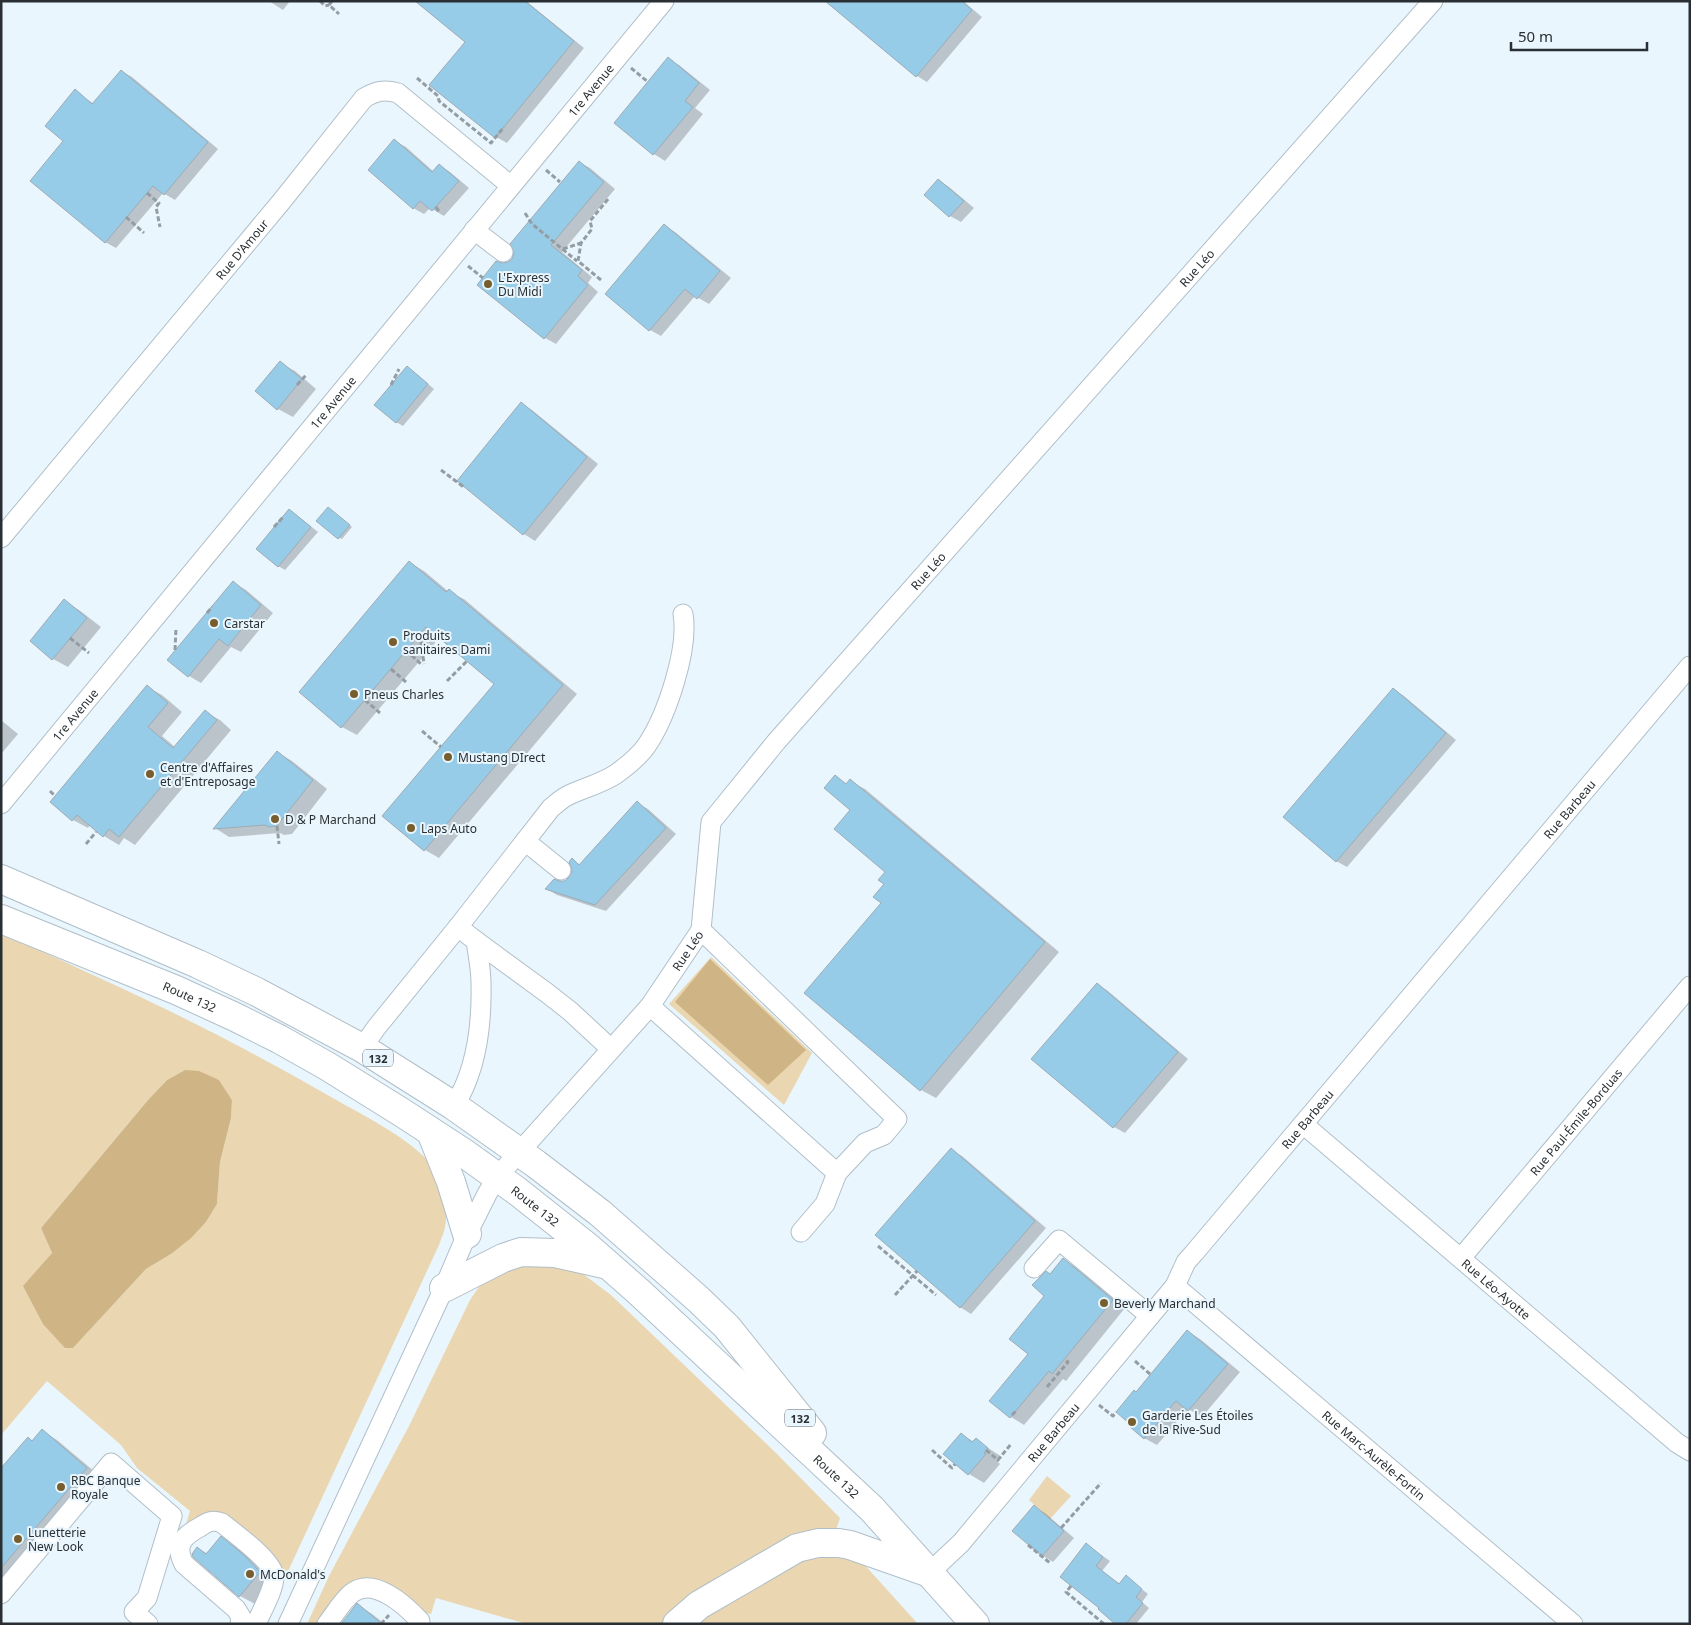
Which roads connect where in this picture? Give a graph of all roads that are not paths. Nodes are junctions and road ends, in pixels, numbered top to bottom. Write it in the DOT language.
graph roads {
  1 [pos="664,1"];
  2 [pos="1433,1"];
  3 [pos="511,186"];
  4 [pos="474,230"];
  5 [pos="503,252"];
  6 [pos="1,538"];
  7 [pos="683,614"];
  8 [pos="1690,666"];
  9 [pos="1,804"];
  10 [pos="524,840"];
  11 [pos="561,870"];
  12 [pos="1,879"];
  13 [pos="1,919"];
  14 [pos="458,927"];
  15 [pos="701,930"];
  16 [pos="476,941"];
  17 [pos="1690,986"];
  18 [pos="650,1006"];
  19 [pos="362,1048"];
  20 [pos="611,1049"];
  21 [pos="454,1106"];
  22 [pos="1303,1124"];
  23 [pos="431,1132"];
  24 [pos="519,1152"];
  25 [pos="838,1174"];
  26 [pos="497,1177"];
  27 [pos="801,1232"];
  28 [pos="467,1234"];
  29 [pos="1461,1258"];
  30 [pos="608,1264"];
  31 [pos="1034,1268"];
  32 [pos="1174,1286"];
  33 [pos="444,1288"];
  34 [pos="1150,1316"];
  35 [pos="1690,1451"];
  36 [pos="872,1508"];
  37 [pos="929,1573"];
  38 [pos="1,1594"];
  39 [pos="136,1620"];
  40 [pos="420,1621"];
  41 [pos="240,1624"];
  42 [pos="256,1624"];
  43 [pos="288,1624"];
  44 [pos="327,1624"];
  45 [pos="677,1624"];
  46 [pos="975,1624"];
  47 [pos="1573,1624"];
  1 -- 3 [label="street, 1re Avenue"];
  2 -- 15 [label="street, Rue Léo"];
  3 -- 4 [label="street, 1re Avenue"];
  3 -- 6 [label="street, Rue D'Amour"];
  4 -- 5 [label="street"];
  4 -- 9 [label="street, 1re Avenue"];
  7 -- 10 [label="street"];
  8 -- 22 [label="street, Rue Barbeau"];
  10 -- 11 [label="street"];
  10 -- 14 [label="street"];
  12 -- 19 [label="highway, 132"];
  13 -- 23 [label="highway, Route 132 / 132"];
  14 -- 16 [label="street"];
  14 -- 19 [label="street"];
  15 -- 18 [label="street, Rue Léo"];
  15 -- 25 [label="street"];
  16 -- 20 [label="street"];
  16 -- 21 [label="street"];
  17 -- 29 [label="street, Rue Paul-Émile-Borduas"];
  18 -- 20 [label="street, Rue Léo"];
  18 -- 25 [label="street"];
  19 -- 21 [label="highway, 132"];
  20 -- 24 [label="street, Rue Léo"];
  21 -- 24 [label="highway, 132"];
  22 -- 29 [label="street, Rue Léo-Ayotte"];
  22 -- 32 [label="street, Rue Barbeau"];
  23 -- 26 [label="highway, Route 132 / 132"];
  23 -- 28 [label="highway"];
  24 -- 26 [label="street, Rue Léo"];
  24 -- 36 [label="highway, 132"];
  25 -- 27 [label="street"];
  26 -- 28 [label="street, Rue Léo"];
  26 -- 30 [label="highway, Route 132 / 132"];
  28 -- 33 [label="street, Rue Léo"];
  29 -- 35 [label="street, Rue Léo-Ayotte"];
  30 -- 33 [label="highway"];
  30 -- 36 [label="highway, Route 132 / 132"];
  31 -- 34 [label="street"];
  32 -- 34 [label="street, Rue Barbeau"];
  32 -- 47 [label="street, Rue Marc-Aurèle-Fortin"];
  33 -- 43 [label="street, Rue Léo"];
  34 -- 37 [label="street, Rue Barbeau"];
  36 -- 37 [label="highway, Route 132 / 132"];
  37 -- 45 [label="highway"];
  37 -- 46 [label="highway, Route 132 / 132"];
  38 -- 39 [label="street"];
  40 -- 44 [label="street"];
  41 -- 42 [label="street"];
}
